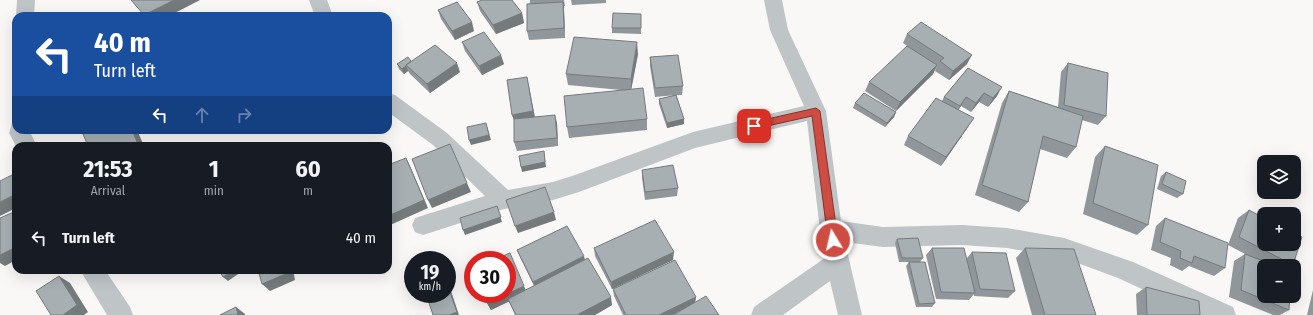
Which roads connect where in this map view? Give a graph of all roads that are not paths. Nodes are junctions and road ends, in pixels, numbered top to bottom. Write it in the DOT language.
graph roads {
  1 [pos="26,0"];
  2 [pos="318,0"];
  3 [pos="772,0"];
  4 [pos="25,12"];
  5 [pos="322,12"];
  6 [pos="392,104"];
  7 [pos="816,111"];
  8 [pos="504,200"];
  9 [pos="423,225"];
  10 [pos="831,230"];
  11 [pos="837,262"];
  12 [pos="95,274"];
  13 [pos="121,315"];
  14 [pos="764,315"];
  15 [pos="850,315"];
  16 [pos="1224,315"];
  1 -- 4 [label="street"];
  2 -- 5 [label="street"];
  3 -- 7 [label="street"];
  6 -- 8 [label="street"];
  7 -- 8 [label="street"];
  7 -- 10 [label="street"];
  8 -- 9 [label="street"];
  10 -- 11 [label="street"];
  10 -- 16 [label="street"];
  11 -- 14 [label="street"];
  11 -- 15 [label="street"];
  12 -- 13 [label="street"];
}
